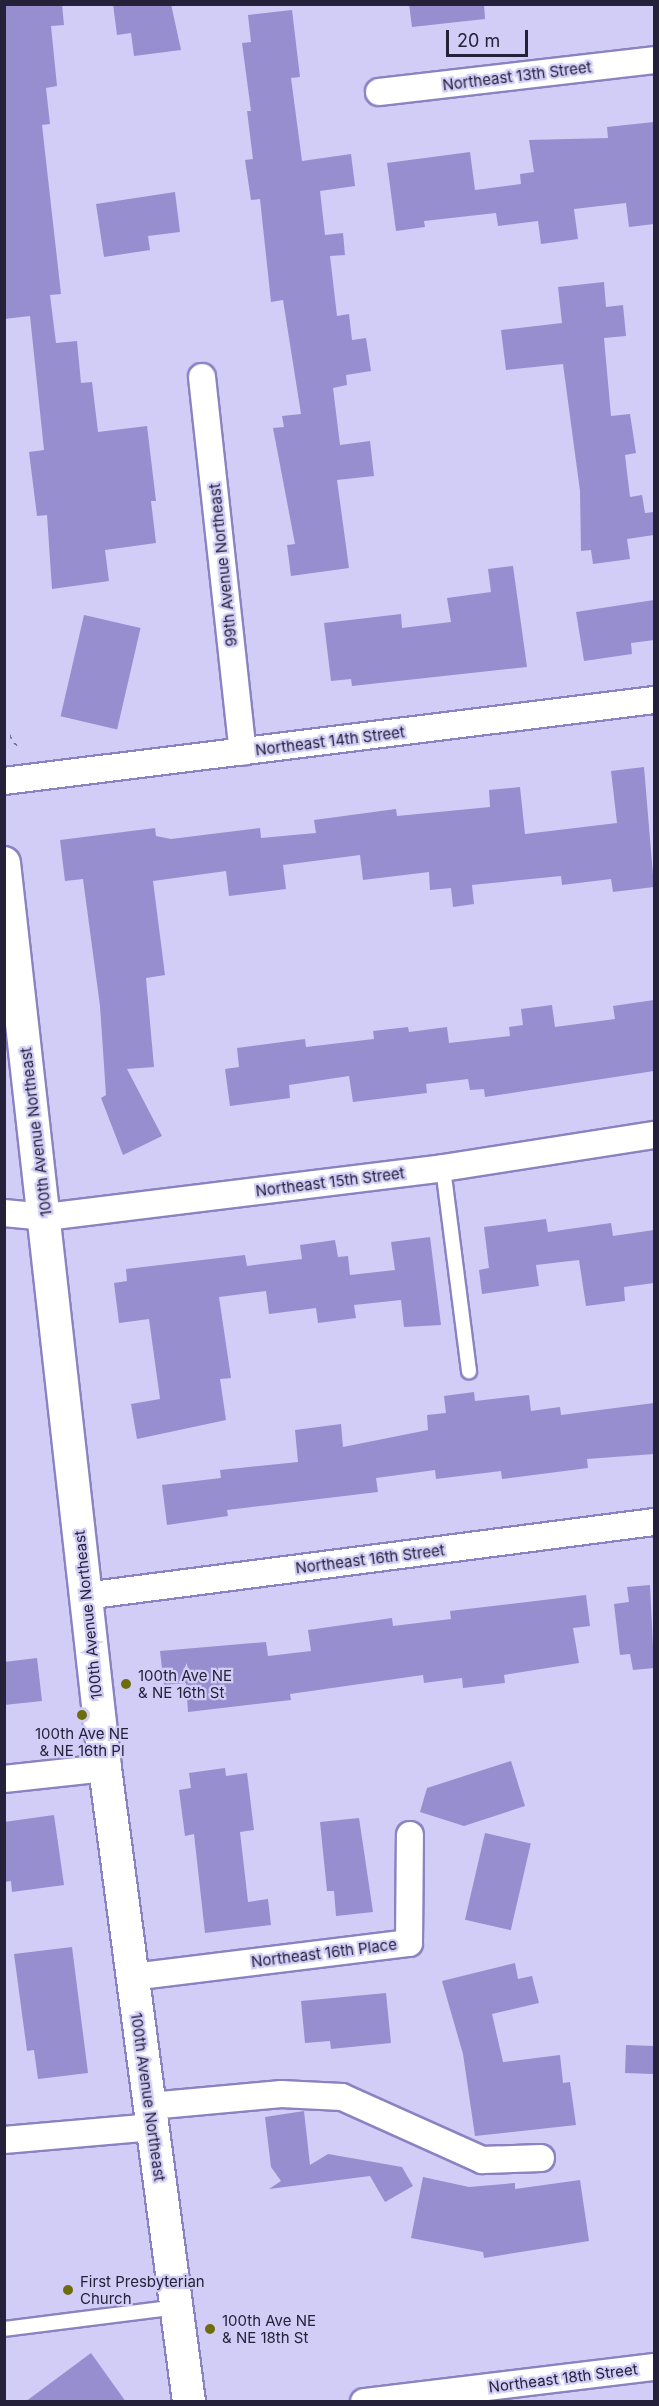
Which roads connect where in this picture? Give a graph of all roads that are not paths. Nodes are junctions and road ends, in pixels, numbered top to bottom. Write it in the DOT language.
graph roads {
  1 [pos="654,60"];
  2 [pos="379,92"];
  3 [pos="202,377"];
  4 [pos="654,700"];
  5 [pos="243,752"];
  6 [pos="4,781"];
  7 [pos="4,863"];
  8 [pos="654,1135"];
  9 [pos="443,1168"];
  10 [pos="4,1213"];
  11 [pos="46,1217"];
  12 [pos="469,1371"];
  13 [pos="654,1522"];
  14 [pos="85,1596"];
  15 [pos="105,1768"];
  16 [pos="4,1779"];
  17 [pos="410,1835"];
  18 [pos="132,1977"];
  19 [pos="152,2116"];
  20 [pos="4,2140"];
  21 [pos="541,2157"];
  22 [pos="177,2307"];
  23 [pos="4,2330"];
  24 [pos="654,2367"];
  25 [pos="189,2402"];
  26 [pos="364,2402"];
  1 -- 2 [label="street, Northeast 13th Street"];
  3 -- 5 [label="street, 99th Avenue Northeast"];
  4 -- 5 [label="street, Northeast 14th Street"];
  5 -- 6 [label="street, Northeast 14th Street"];
  7 -- 11 [label="street, 100th Avenue Northeast"];
  8 -- 9 [label="street, Northeast 15th Street"];
  9 -- 11 [label="street, Northeast 15th Street"];
  9 -- 12 [label="lane"];
  10 -- 11 [label="street, Northeast 15th Street"];
  11 -- 14 [label="street, 100th Avenue Northeast"];
  13 -- 14 [label="street, Northeast 16th Street"];
  14 -- 15 [label="street, 100th Avenue Northeast"];
  15 -- 16 [label="street"];
  15 -- 18 [label="street, 100th Avenue Northeast"];
  17 -- 18 [label="street, Northeast 16th Place"];
  18 -- 19 [label="street, 100th Avenue Northeast"];
  19 -- 20 [label="street"];
  19 -- 21 [label="street"];
  19 -- 22 [label="street, 100th Avenue Northeast"];
  22 -- 23 [label="lane"];
  22 -- 25 [label="street, 100th Avenue Northeast"];
  24 -- 26 [label="street, Northeast 18th Street"];
}
